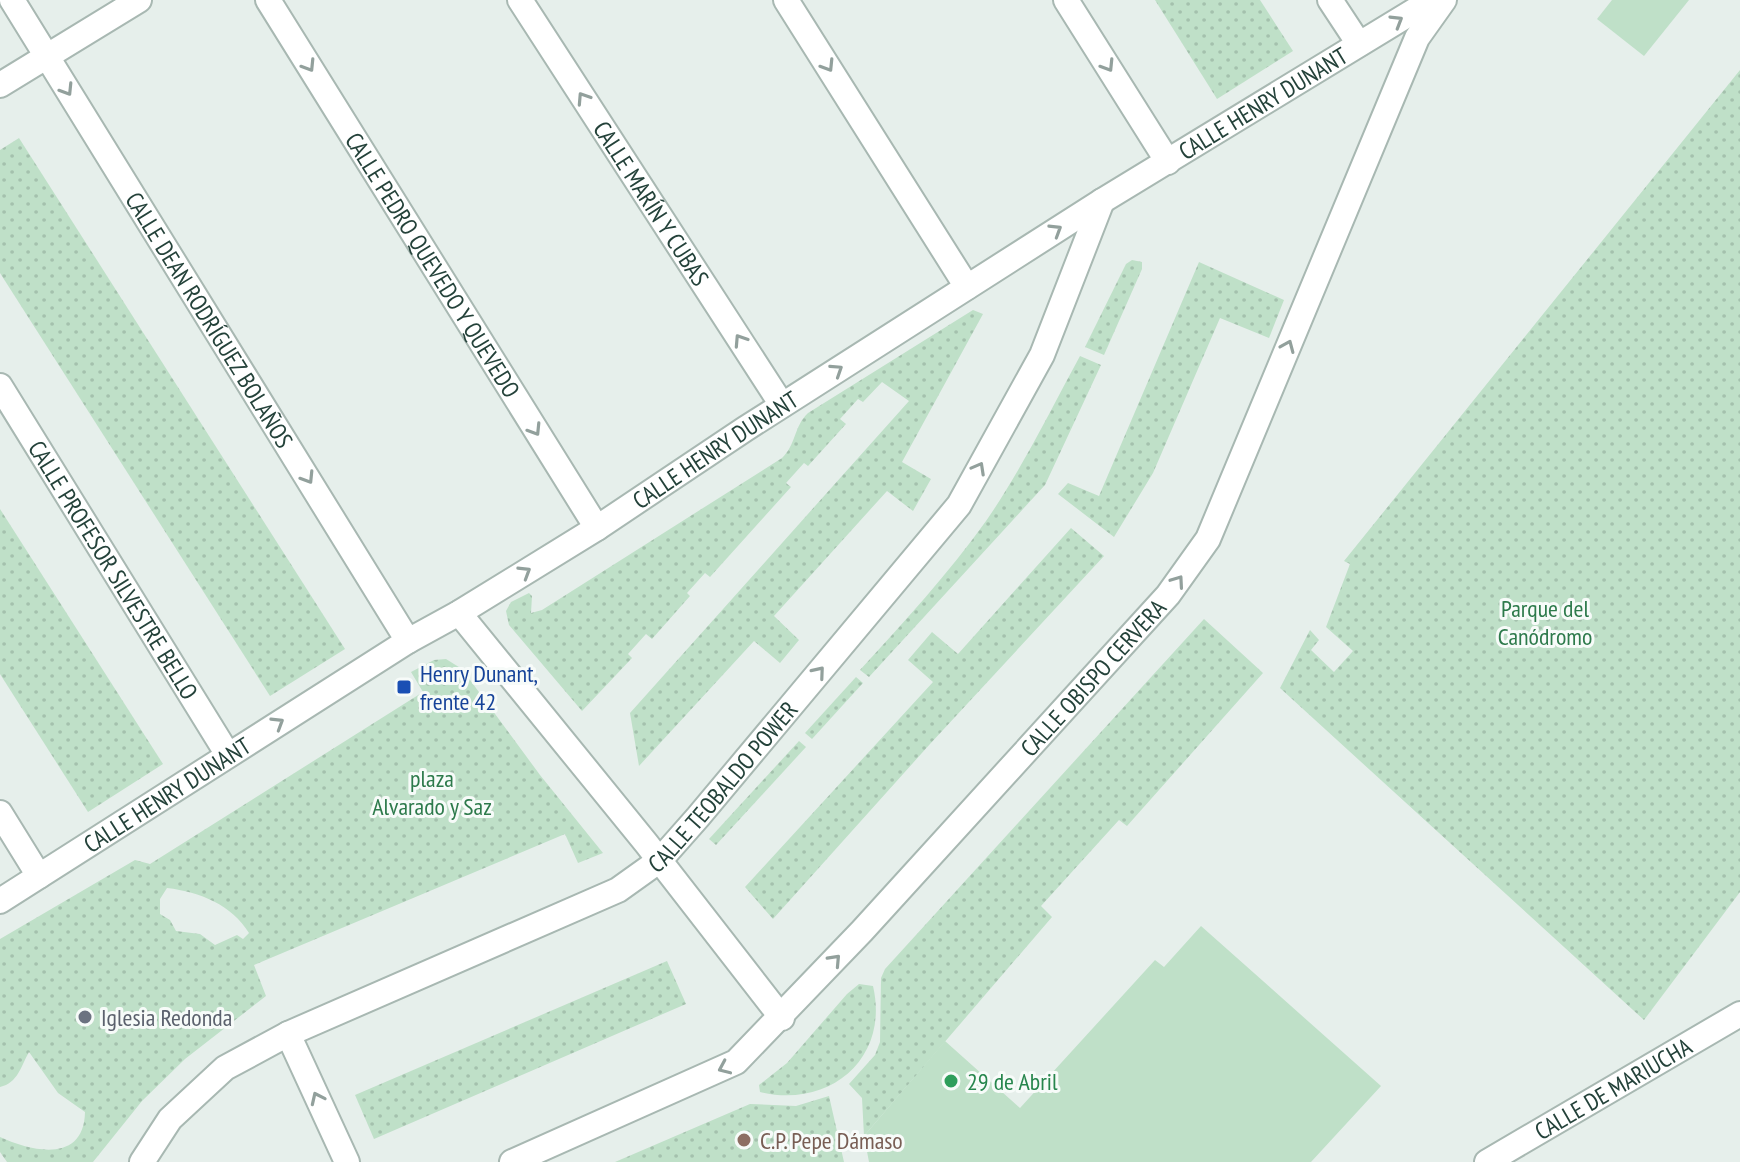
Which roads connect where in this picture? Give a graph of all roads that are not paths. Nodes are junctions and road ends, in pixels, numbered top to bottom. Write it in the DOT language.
graph roads {
  1 [pos="12,0"];
  2 [pos="139,0"];
  3 [pos="268,0"];
  4 [pos="520,0"];
  5 [pos="786,0"];
  6 [pos="1066,0"];
  7 [pos="1330,0"];
  8 [pos="1432,0"];
  9 [pos="1444,0"];
  10 [pos="1359,44"];
  11 [pos="46,58"];
  12 [pos="0,85"];
  13 [pos="1168,162"];
  14 [pos="1102,201"];
  15 [pos="967,287"];
  16 [pos="0,386"];
  17 [pos="782,405"];
  18 [pos="597,528"];
  19 [pos="459,613"];
  20 [pos="408,641"];
  21 [pos="228,755"];
  22 [pos="0,813"];
  23 [pos="660,860"];
  24 [pos="39,876"];
  25 [pos="0,901"];
  26 [pos="1740,995"];
  27 [pos="1740,1014"];
  28 [pos="782,1018"];
  29 [pos="1706,1033"];
  30 [pos="288,1034"];
  31 [pos="1522,1154"];
  32 [pos="142,1162"];
  33 [pos="347,1162"];
  34 [pos="512,1162"];
  35 [pos="1487,1162"];
  1 -- 11 [label="street, CALLE DEAN RODRÍGUEZ BOLAÑOS"];
  2 -- 11 [label="street"];
  3 -- 18 [label="street, CALLE PEDRO QUEVEDO Y QUEVEDO, one-way"];
  17 -- 4 [label="street, CALLE MARÍN Y CUBAS, one-way"];
  5 -- 15 [label="street, one-way"];
  6 -- 13 [label="street, one-way"];
  7 -- 10 [label="street"];
  10 -- 8 [label="street, CALLE HENRY DUNANT, one-way"];
  28 -- 9 [label="street, CALLE OBISPO CERVERA, one-way"];
  10 -- 13 [label="street, CALLE HENRY DUNANT"];
  11 -- 12 [label="street"];
  11 -- 20 [label="street, CALLE DEAN RODRÍGUEZ BOLAÑOS, one-way"];
  13 -- 14 [label="street, CALLE HENRY DUNANT"];
  15 -- 14 [label="street, CALLE HENRY DUNANT, one-way"];
  23 -- 14 [label="street, CALLE TEOBALDO POWER, one-way"];
  17 -- 15 [label="street, CALLE HENRY DUNANT, one-way"];
  16 -- 21 [label="street, CALLE PROFESOR SILVESTRE BELLO"];
  17 -- 18 [label="street, CALLE HENRY DUNANT"];
  19 -- 18 [label="street, CALLE HENRY DUNANT, one-way"];
  19 -- 20 [label="street, CALLE HENRY DUNANT"];
  19 -- 23 [label="street"];
  21 -- 20 [label="street, CALLE HENRY DUNANT, one-way"];
  21 -- 24 [label="street, CALLE HENRY DUNANT"];
  22 -- 24 [label="street"];
  23 -- 28 [label="street"];
  23 -- 30 [label="street, CALLE TEOBALDO POWER"];
  24 -- 25 [label="street, CALLE HENRY DUNANT"];
  26 -- 29 [label="street"];
  27 -- 29 [label="street, CALLE DE MARIUCHA"];
  28 -- 34 [label="street, CALLE OBISPO CERVERA, one-way"];
  29 -- 31 [label="street, CALLE DE MARIUCHA"];
  30 -- 32 [label="street, CALLE TEOBALDO POWER"];
  33 -- 30 [label="street, one-way"];
  31 -- 35 [label="street, CALLE DE MARIUCHA"];
}
